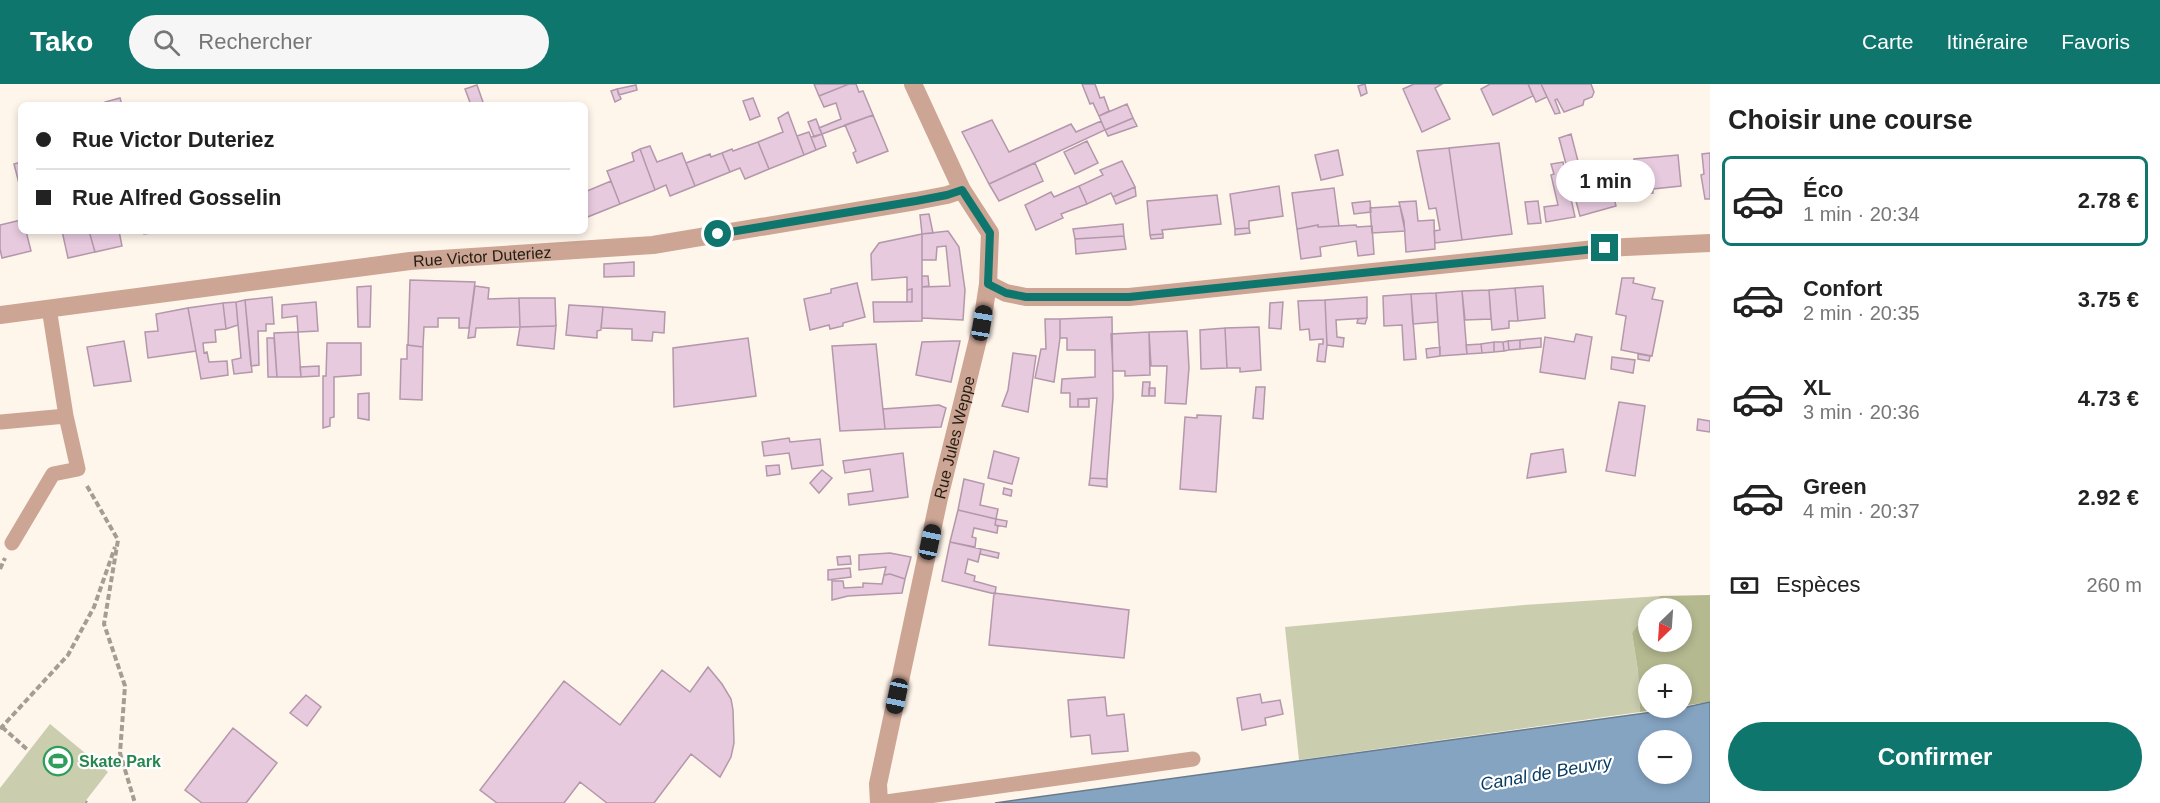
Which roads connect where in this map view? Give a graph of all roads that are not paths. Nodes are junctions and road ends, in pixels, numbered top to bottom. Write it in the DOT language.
graph roads {
  1 [pos="916,85"];
  2 [pos="962,190"];
  3 [pos="1710,243"];
  4 [pos="988,284"];
  5 [pos="49,308"];
  6 [pos="0,315"];
  7 [pos="66,416"];
  8 [pos="1,422"];
  9 [pos="12,543"];
  10 [pos="1193,759"];
  11 [pos="879,803"];
  1 -- 2 [label="street, Rue Jules Weppe"];
  2 -- 4 [label="street, Rue Jules Weppe"];
  2 -- 5 [label="street, Rue Victor Duteriez"];
  3 -- 4 [label="street"];
  4 -- 11 [label="street, Rue Jules Weppe"];
  5 -- 6 [label="street, Rue Victor Duteriez"];
  5 -- 7 [label="lane"];
  7 -- 8 [label="lane"];
  7 -- 9 [label="lane"];
  10 -- 11 [label="lane"];
}
